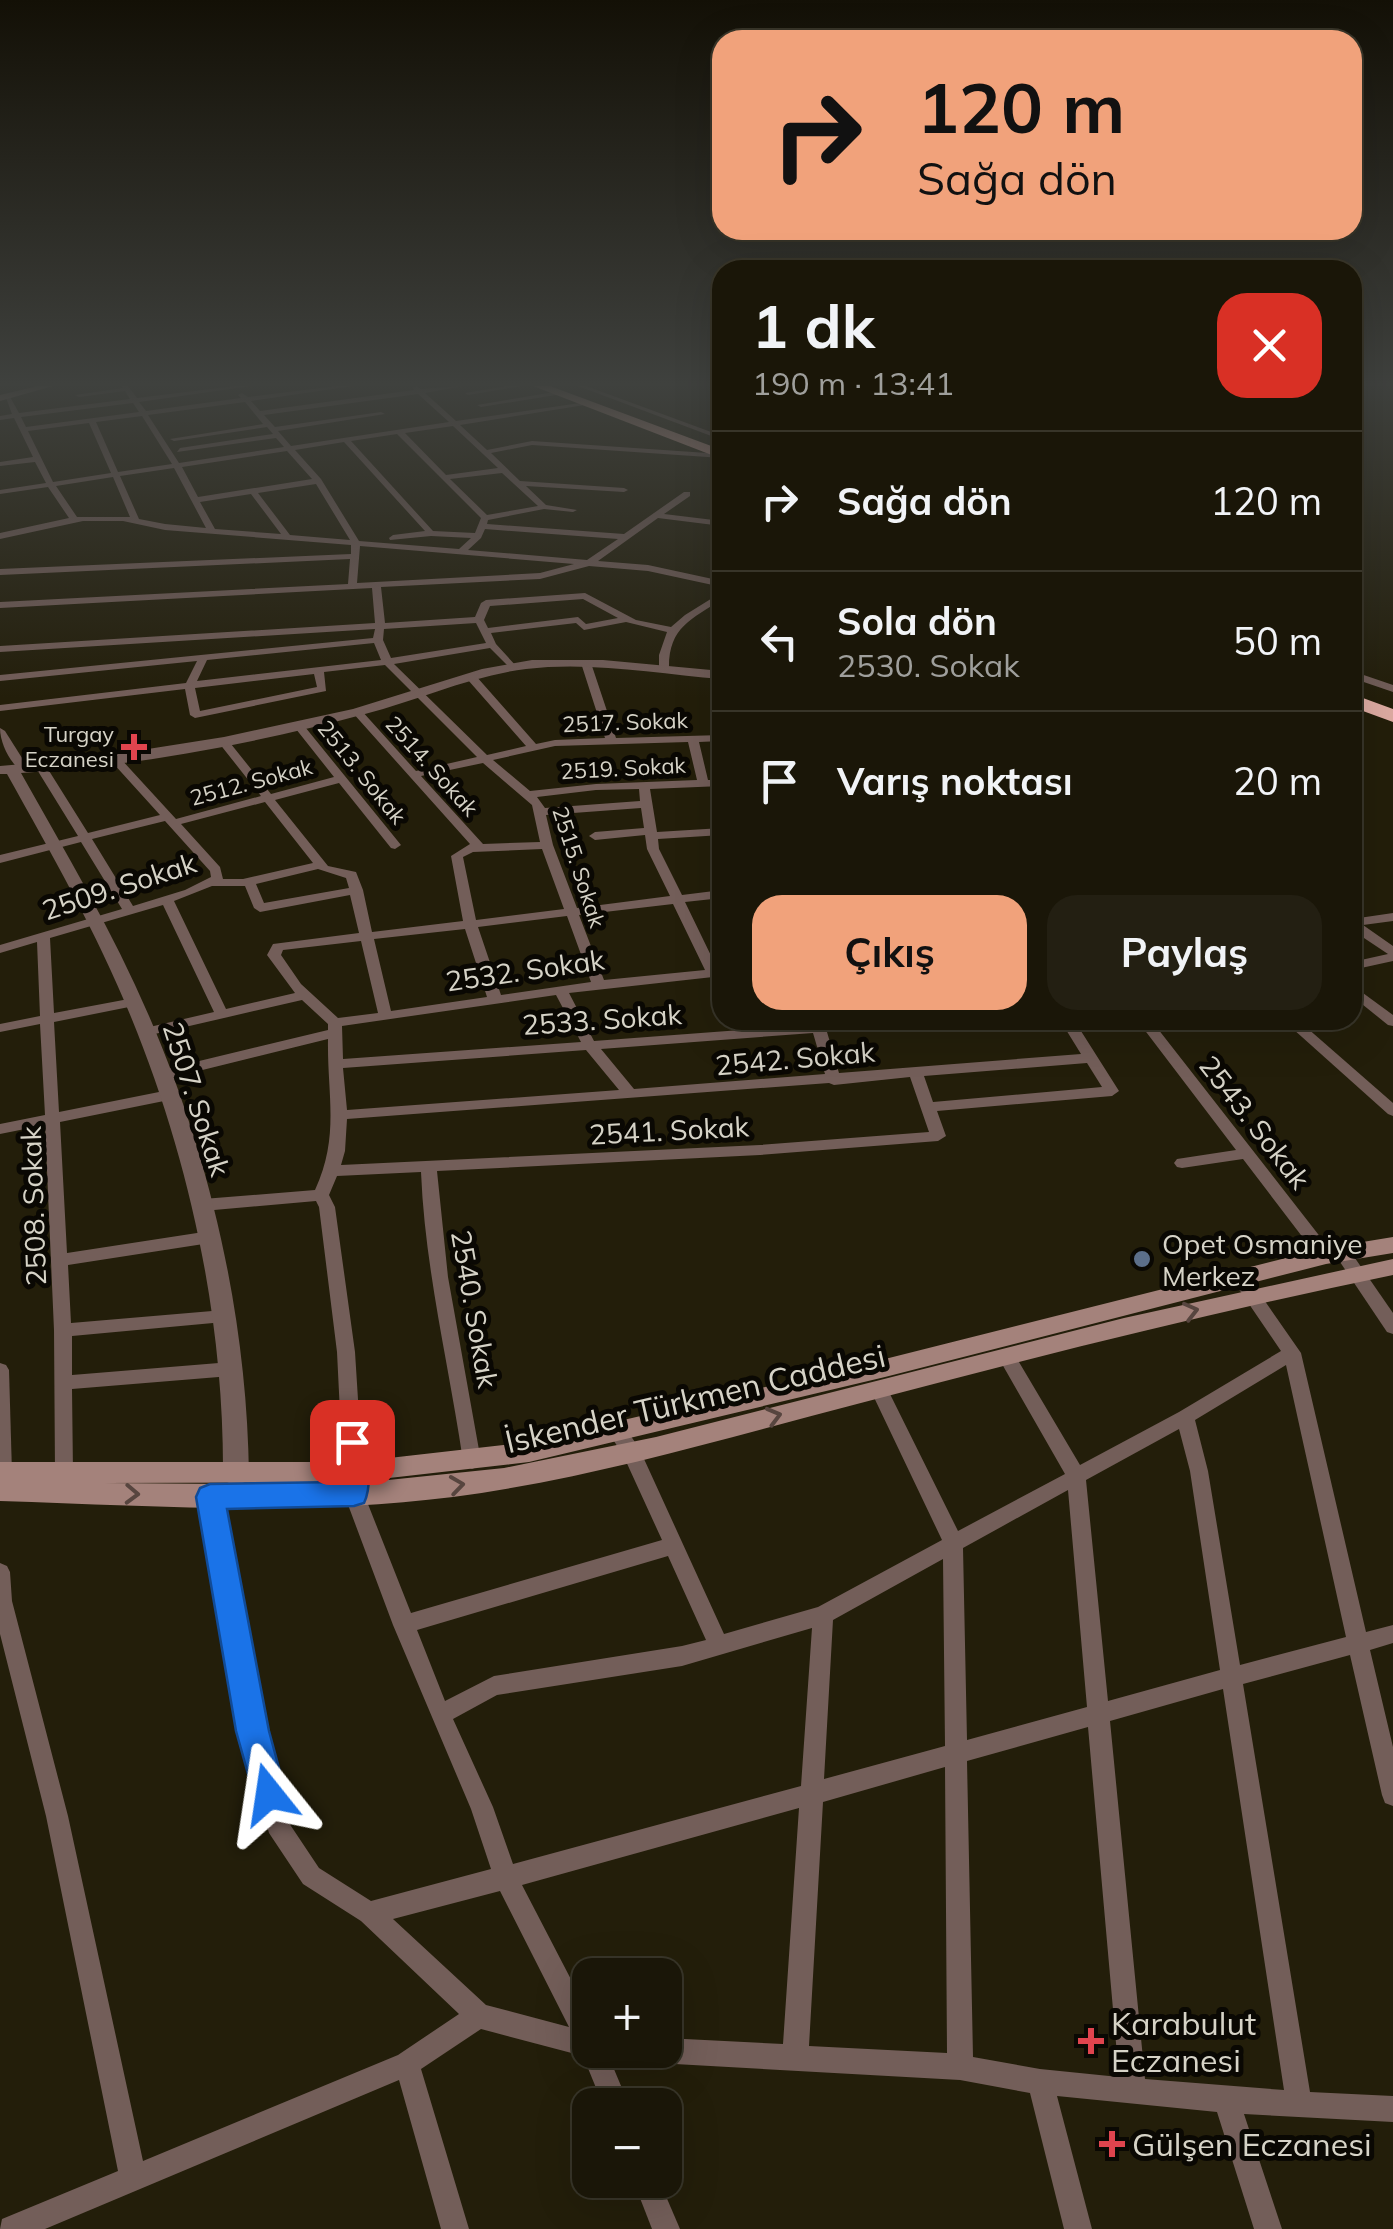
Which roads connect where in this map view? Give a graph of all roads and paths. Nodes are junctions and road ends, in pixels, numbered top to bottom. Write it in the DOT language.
graph roads {
  1 [pos="52,490"];
  2 [pos="121,490"];
  3 [pos="190,490"];
  4 [pos="259,490"];
  5 [pos="324,490"];
  6 [pos="392,490"];
  7 [pos="457,490"];
  8 [pos="526,490"];
  9 [pos="253,491"];
  10 [pos="687,494"];
  11 [pos="196,500"];
  12 [pos="544,507"];
  13 [pos="572,510"];
  14 [pos="646,514"];
  15 [pos="659,516"];
  16 [pos="74,519"];
  17 [pos="136,521"];
  18 [pos="484,522"];
  19 [pos="712,523"];
  20 [pos="211,529"];
  21 [pos="432,533"];
  22 [pos="0,536"];
  23 [pos="478,536"];
  24 [pos="287,537"];
  25 [pos="628,537"];
  26 [pos="373,542"];
  27 [pos="356,543"];
  28 [pos="463,550"];
  29 [pos="354,556"];
  30 [pos="588,564"];
  31 [pos="0,572"];
  32 [pos="712,582"];
  33 [pos="376,586"];
  34 [pos="352,587"];
  35 [pos="712,602"];
  36 [pos="0,605"];
  37 [pos="628,619"];
  38 [pos="480,620"];
  39 [pos="380,624"];
  40 [pos="672,630"];
  41 [pos="487,631"];
  42 [pos="378,640"];
  43 [pos="492,645"];
  44 [pos="0,649"];
  45 [pos="203,658"];
  46 [pos="387,662"];
  47 [pos="586,663"];
  48 [pos="512,667"];
  49 [pos="664,670"];
  50 [pos="319,671"];
  51 [pos="712,674"];
  52 [pos="0,678"];
  53 [pos="472,678"];
  54 [pos="1362,679"];
  55 [pos="190,686"];
  56 [pos="1362,687"];
  57 [pos="1390,692"];
  58 [pos="414,693"];
  59 [pos="1362,704"];
  60 [pos="0,708"];
  61 [pos="356,712"];
  62 [pos="1393,716"];
  63 [pos="297,724"];
  64 [pos="0,732"];
  65 [pos="712,739"];
  66 [pos="693,740"];
  67 [pos="222,741"];
  68 [pos="612,742"];
  69 [pos="534,748"];
  70 [pos="484,758"];
  71 [pos="116,760"];
  72 [pos="42,768"];
  73 [pos="12,770"];
  74 [pos="412,775"];
  75 [pos="340,780"];
  76 [pos="703,784"];
  77 [pos="712,784"];
  78 [pos="644,785"];
  79 [pos="525,795"];
  80 [pos="265,798"];
  81 [pos="646,804"];
  82 [pos="542,812"];
  83 [pos="170,820"];
  84 [pos="712,832"];
  85 [pos="649,834"];
  86 [pos="595,836"];
  87 [pos="81,837"];
  88 [pos="53,844"];
  89 [pos="547,844"];
  90 [pos="395,845"];
  91 [pos="479,847"];
  92 [pos="0,859"];
  93 [pos="322,865"];
  94 [pos="249,882"];
  95 [pos="213,883"];
  96 [pos="357,890"];
  97 [pos="712,895"];
  98 [pos="167,899"];
  99 [pos="676,900"];
  100 [pos="129,910"];
  101 [pos="570,911"];
  102 [pos="1393,917"];
  103 [pos="93,921"];
  104 [pos="1362,922"];
  105 [pos="470,923"];
  106 [pos="1362,931"];
  107 [pos="368,935"];
  108 [pos="43,937"];
  109 [pos="0,949"];
  110 [pos="1393,954"];
  111 [pos="712,962"];
  112 [pos="1362,963"];
  113 [pos="712,973"];
  114 [pos="599,984"];
  115 [pos="560,990"];
  116 [pos="304,995"];
  117 [pos="1362,995"];
  118 [pos="496,999"];
  119 [pos="134,1002"];
  120 [pos="221,1013"];
  121 [pos="385,1014"];
  122 [pos="1390,1016"];
  123 [pos="50,1018"];
  124 [pos="0,1028"];
  125 [pos="335,1028"];
  126 [pos="790,1030"];
  127 [pos="820,1030"];
  128 [pos="1073,1030"];
  129 [pos="1152,1030"];
  130 [pos="1301,1030"];
  131 [pos="146,1032"];
  132 [pos="589,1044"];
  133 [pos="1090,1058"];
  134 [pos="338,1064"];
  135 [pos="916,1074"];
  136 [pos="834,1080"];
  137 [pos="165,1085"];
  138 [pos="630,1094"];
  139 [pos="930,1107"];
  140 [pos="1393,1110"];
  141 [pos="340,1114"];
  142 [pos="54,1119"];
  143 [pos="0,1128"];
  144 [pos="1247,1152"];
  145 [pos="1182,1163"];
  146 [pos="429,1168"];
  147 [pos="335,1171"];
  148 [pos="321,1196"];
  149 [pos="203,1206"];
  150 [pos="210,1237"];
  151 [pos="1393,1245"];
  152 [pos="1334,1254"];
  153 [pos="60,1260"];
  154 [pos="1393,1266"];
  155 [pos="1359,1273"];
  156 [pos="1247,1286"];
  157 [pos="224,1316"];
  158 [pos="1393,1326"];
  159 [pos="64,1330"];
  160 [pos="1292,1353"];
  161 [pos="1007,1357"];
  162 [pos="231,1369"];
  163 [pos="0,1370"];
  164 [pos="63,1383"];
  165 [pos="878,1389"];
  166 [pos="1184,1417"];
  167 [pos="625,1443"];
  168 [pos="472,1460"];
  169 [pos="64,1473"];
  170 [pos="236,1475"];
  171 [pos="1076,1476"];
  172 [pos="1,1479"];
  173 [pos="354,1483"];
  174 [pos="210,1497"];
  175 [pos="952,1542"];
  176 [pos="672,1546"];
  177 [pos="0,1572"];
  178 [pos="823,1614"];
  179 [pos="403,1625"];
  180 [pos="1393,1634"];
  181 [pos="1360,1643"];
  182 [pos="720,1646"];
  183 [pos="1231,1675"];
  184 [pos="1096,1713"];
  185 [pos="440,1715"];
  186 [pos="957,1751"];
  187 [pos="813,1791"];
  188 [pos="1393,1794"];
  189 [pos="506,1878"];
  190 [pos="369,1912"];
  191 [pos="572,2008"];
  192 [pos="479,2016"];
  193 [pos="572,2041"];
  194 [pos="682,2052"];
  195 [pos="795,2059"];
  196 [pos="407,2064"];
  197 [pos="960,2067"];
  198 [pos="1040,2082"];
  199 [pos="1133,2088"];
  200 [pos="1226,2100"];
  201 [pos="1299,2103"];
  202 [pos="1393,2109"];
  203 [pos="132,2178"];
  204 [pos="653,2198"];
  205 [pos="12,2229"];
  206 [pos="456,2229"];
  207 [pos="666,2229"];
  208 [pos="1078,2229"];
  209 [pos="1268,2229"];
  1 -- 16 [label="street"];
  2 -- 17 [label="street"];
  3 -- 11 [label="street"];
  4 -- 9 [label="street"];
  5 -- 27 [label="street"];
  6 -- 21 [label="street"];
  7 -- 18 [label="street"];
  8 -- 12 [label="street"];
  9 -- 11 [label="street"];
  9 -- 24 [label="street"];
  10 -- 15 [label="street"];
  11 -- 20 [label="street"];
  12 -- 13 [label="street"];
  12 -- 18 [label="street"];
  14 -- 15 [label="street"];
  15 -- 19 [label="street"];
  15 -- 25 [label="street"];
  16 -- 17 [label="street"];
  16 -- 22 [label="street"];
  17 -- 20 [label="street"];
  18 -- 23 [label="street"];
  18 -- 25 [label="street"];
  20 -- 24 [label="street"];
  21 -- 23 [label="street"];
  21 -- 26 [label="street"];
  23 -- 28 [label="street"];
  24 -- 27 [label="street"];
  25 -- 30 [label="street"];
  26 -- 27 [label="street"];
  26 -- 28 [label="street"];
  27 -- 29 [label="street"];
  28 -- 30 [label="street"];
  29 -- 31 [label="street"];
  29 -- 34 [label="street"];
  30 -- 32 [label="street"];
  30 -- 33 [label="street"];
  33 -- 34 [label="street"];
  33 -- 39 [label="street"];
  34 -- 36 [label="street"];
  35 -- 40 [label="street"];
  37 -- 38 [label="street"];
  37 -- 40 [label="street"];
  37 -- 41 [label="street"];
  38 -- 39 [label="street"];
  38 -- 41 [label="street"];
  39 -- 42 [label="street"];
  39 -- 44 [label="street"];
  40 -- 49 [label="street"];
  41 -- 43 [label="street"];
  42 -- 45 [label="street"];
  42 -- 46 [label="street, 2515. Sokak"];
  43 -- 46 [label="street"];
  43 -- 48 [label="street"];
  45 -- 52 [label="street"];
  45 -- 55 [label="street"];
  46 -- 50 [label="street"];
  46 -- 58 [label="street, 2515. Sokak"];
  47 -- 48 [label="street"];
  47 -- 49 [label="street"];
  47 -- 68 [label="street"];
  48 -- 53 [label="street"];
  49 -- 51 [label="street"];
  50 -- 55 [label="street"];
  50 -- 55 [label="street"];
  53 -- 58 [label="street"];
  53 -- 69 [label="street"];
  54 -- 57 [label="street"];
  55 -- 60 [label="street"];
  56 -- 57 [label="highway"];
  58 -- 61 [label="street"];
  58 -- 70 [label="street, 2515. Sokak"];
  59 -- 62 [label="highway"];
  61 -- 63 [label="street"];
  61 -- 74 [label="street, 2514. Sokak"];
  63 -- 67 [label="street"];
  63 -- 75 [label="street, 2513. Sokak"];
  64 -- 73 [label="street"];
  65 -- 66 [label="street, 2517. Sokak"];
  66 -- 68 [label="street, 2517. Sokak"];
  66 -- 76 [label="street"];
  67 -- 71 [label="street"];
  67 -- 80 [label="street"];
  68 -- 69 [label="street, 2517. Sokak"];
  69 -- 70 [label="street, 2517. Sokak"];
  70 -- 74 [label="street, 2517. Sokak"];
  70 -- 79 [label="street, 2515. Sokak"];
  71 -- 72 [label="street"];
  71 -- 83 [label="street, 2509. Sokak"];
  72 -- 73 [label="street"];
  72 -- 87 [label="street"];
  73 -- 88 [label="street, 2507. Sokak"];
  74 -- 91 [label="street, 2514. Sokak"];
  75 -- 80 [label="street, 2512. Sokak"];
  75 -- 90 [label="street, 2513. Sokak"];
  76 -- 77 [label="street, 2519. Sokak"];
  76 -- 78 [label="street, 2519. Sokak"];
  78 -- 79 [label="street, 2519. Sokak"];
  78 -- 81 [label="street"];
  79 -- 82 [label="street, 2515. Sokak"];
  80 -- 83 [label="street, 2512. Sokak"];
  80 -- 93 [label="street"];
  81 -- 82 [label="street"];
  81 -- 85 [label="street"];
  82 -- 89 [label="street, 2515. Sokak"];
  83 -- 87 [label="street, 2512. Sokak"];
  83 -- 95 [label="street, 2509. Sokak"];
  84 -- 85 [label="street"];
  85 -- 86 [label="street"];
  85 -- 99 [label="street"];
  87 -- 88 [label="street, 2512. Sokak"];
  87 -- 100 [label="street"];
  88 -- 92 [label="street, 2512. Sokak"];
  88 -- 103 [label="street, 2507. Sokak"];
  89 -- 91 [label="street"];
  89 -- 101 [label="street, 2515. Sokak"];
  91 -- 105 [label="street"];
  93 -- 94 [label="street"];
  93 -- 96 [label="street"];
  94 -- 95 [label="street"];
  94 -- 96 [label="street"];
  95 -- 98 [label="street, 2509. Sokak"];
  96 -- 107 [label="street"];
  97 -- 99 [label="street"];
  98 -- 100 [label="street, 2509. Sokak"];
  98 -- 120 [label="street"];
  99 -- 101 [label="street"];
  99 -- 111 [label="street"];
  100 -- 103 [label="street, 2509. Sokak"];
  101 -- 105 [label="street"];
  101 -- 114 [label="street, 2515. Sokak"];
  102 -- 104 [label="street"];
  103 -- 108 [label="street, 2509. Sokak"];
  103 -- 119 [label="street, 2507. Sokak"];
  105 -- 107 [label="street"];
  105 -- 118 [label="street"];
  106 -- 110 [label="street"];
  107 -- 116 [label="street"];
  107 -- 121 [label="street"];
  108 -- 109 [label="street, 2509. Sokak"];
  108 -- 123 [label="street, 2508. Sokak"];
  110 -- 112 [label="street"];
  113 -- 114 [label="street, 2532. Sokak"];
  114 -- 115 [label="street, 2532. Sokak"];
  115 -- 118 [label="street, 2532. Sokak"];
  115 -- 132 [label="street"];
  116 -- 120 [label="street"];
  116 -- 125 [label="street"];
  117 -- 122 [label="street"];
  118 -- 121 [label="street, 2532. Sokak"];
  119 -- 123 [label="street"];
  119 -- 131 [label="street, 2507. Sokak"];
  120 -- 131 [label="street"];
  121 -- 125 [label="street, 2532. Sokak"];
  123 -- 124 [label="street"];
  123 -- 142 [label="street, 2508. Sokak"];
  125 -- 134 [label="street"];
  125 -- 137 [label="street, 2532. Sokak"];
  126 -- 132 [label="street, 2533. Sokak"];
  127 -- 136 [label="street"];
  128 -- 133 [label="street"];
  129 -- 144 [label="street, 2543. Sokak"];
  130 -- 140 [label="street"];
  131 -- 137 [label="street, 2507. Sokak"];
  132 -- 134 [label="street, 2533. Sokak"];
  132 -- 138 [label="street"];
  133 -- 135 [label="street, 2542. Sokak"];
  133 -- 139 [label="street"];
  134 -- 141 [label="street"];
  135 -- 136 [label="street, 2542. Sokak"];
  135 -- 139 [label="street"];
  136 -- 138 [label="street, 2542. Sokak"];
  137 -- 142 [label="street, 2532. Sokak"];
  137 -- 149 [label="street, 2507. Sokak"];
  138 -- 141 [label="street, 2542. Sokak"];
  139 -- 146 [label="street, 2541. Sokak"];
  141 -- 147 [label="street"];
  142 -- 143 [label="street, 2532. Sokak"];
  142 -- 153 [label="street, 2508. Sokak"];
  144 -- 145 [label="street"];
  144 -- 152 [label="street, 2543. Sokak"];
  146 -- 147 [label="street, 2541. Sokak"];
  146 -- 168 [label="street, 2540. Sokak"];
  147 -- 148 [label="street"];
  148 -- 149 [label="street"];
  148 -- 173 [label="street"];
  149 -- 150 [label="street, 2507. Sokak"];
  150 -- 153 [label="street"];
  150 -- 157 [label="street, 2507. Sokak"];
  151 -- 152 [label="main road, İskender Türkmen Caddesi"];
  152 -- 155 [label="street, 2543. Sokak"];
  152 -- 156 [label="main road, İskender Türkmen Caddesi"];
  153 -- 159 [label="street, 2508. Sokak"];
  154 -- 155 [label="main road, İskender Türkmen Caddesi"];
  155 -- 156 [label="main road, İskender Türkmen Caddesi"];
  155 -- 158 [label="street, 2543. Sokak"];
  156 -- 160 [label="street"];
  161 -- 156 [label="main road, İskender Türkmen Caddesi, one-way"];
  156 -- 167 [label="main road, İskender Türkmen Caddesi"];
  157 -- 159 [label="street"];
  157 -- 162 [label="street, 2507. Sokak"];
  159 -- 164 [label="street, 2508. Sokak"];
  160 -- 166 [label="street"];
  160 -- 181 [label="street"];
  161 -- 165 [label="main road, İskender Türkmen Caddesi"];
  161 -- 171 [label="street"];
  162 -- 164 [label="street"];
  162 -- 170 [label="street, 2507. Sokak"];
  163 -- 172 [label="street"];
  164 -- 169 [label="street, 2508. Sokak"];
  167 -- 165 [label="main road, İskender Türkmen Caddesi, one-way"];
  165 -- 175 [label="street"];
  166 -- 171 [label="street"];
  166 -- 183 [label="street"];
  167 -- 168 [label="main road, İskender Türkmen Caddesi"];
  173 -- 167 [label="main road, İskender Türkmen Caddesi, one-way"];
  167 -- 176 [label="street"];
  168 -- 173 [label="main road, İskender Türkmen Caddesi"];
  169 -- 170 [label="main road, İskender Türkmen Caddesi"];
  169 -- 172 [label="main road, İskender Türkmen Caddesi"];
  170 -- 173 [label="main road, İskender Türkmen Caddesi"];
  170 -- 174 [label="street"];
  171 -- 175 [label="street"];
  171 -- 184 [label="street"];
  172 -- 174 [label="main road, İskender Türkmen Caddesi, one-way"];
  173 -- 174 [label="main road, İskender Türkmen Caddesi"];
  173 -- 179 [label="street"];
  174 -- 190 [label="street"];
  175 -- 178 [label="street"];
  175 -- 186 [label="street"];
  176 -- 179 [label="street"];
  176 -- 182 [label="street"];
  177 -- 203 [label="street"];
  178 -- 182 [label="street"];
  178 -- 187 [label="street"];
  179 -- 185 [label="street"];
  180 -- 181 [label="street"];
  181 -- 183 [label="street"];
  181 -- 188 [label="street"];
  182 -- 185 [label="street"];
  183 -- 184 [label="street"];
  183 -- 201 [label="street"];
  184 -- 186 [label="street"];
  184 -- 199 [label="street"];
  185 -- 189 [label="street"];
  186 -- 187 [label="street"];
  186 -- 197 [label="street"];
  187 -- 189 [label="street"];
  187 -- 195 [label="street"];
  189 -- 190 [label="street"];
  189 -- 191 [label="street"];
  190 -- 192 [label="street"];
  192 -- 193 [label="street"];
  192 -- 196 [label="street"];
  194 -- 195 [label="street"];
  195 -- 197 [label="street"];
  196 -- 203 [label="street"];
  196 -- 206 [label="street"];
  197 -- 198 [label="street"];
  198 -- 199 [label="street"];
  198 -- 208 [label="street"];
  199 -- 200 [label="street"];
  200 -- 201 [label="street"];
  200 -- 209 [label="street"];
  201 -- 202 [label="street"];
  203 -- 205 [label="street"];
  204 -- 207 [label="street"];
}
